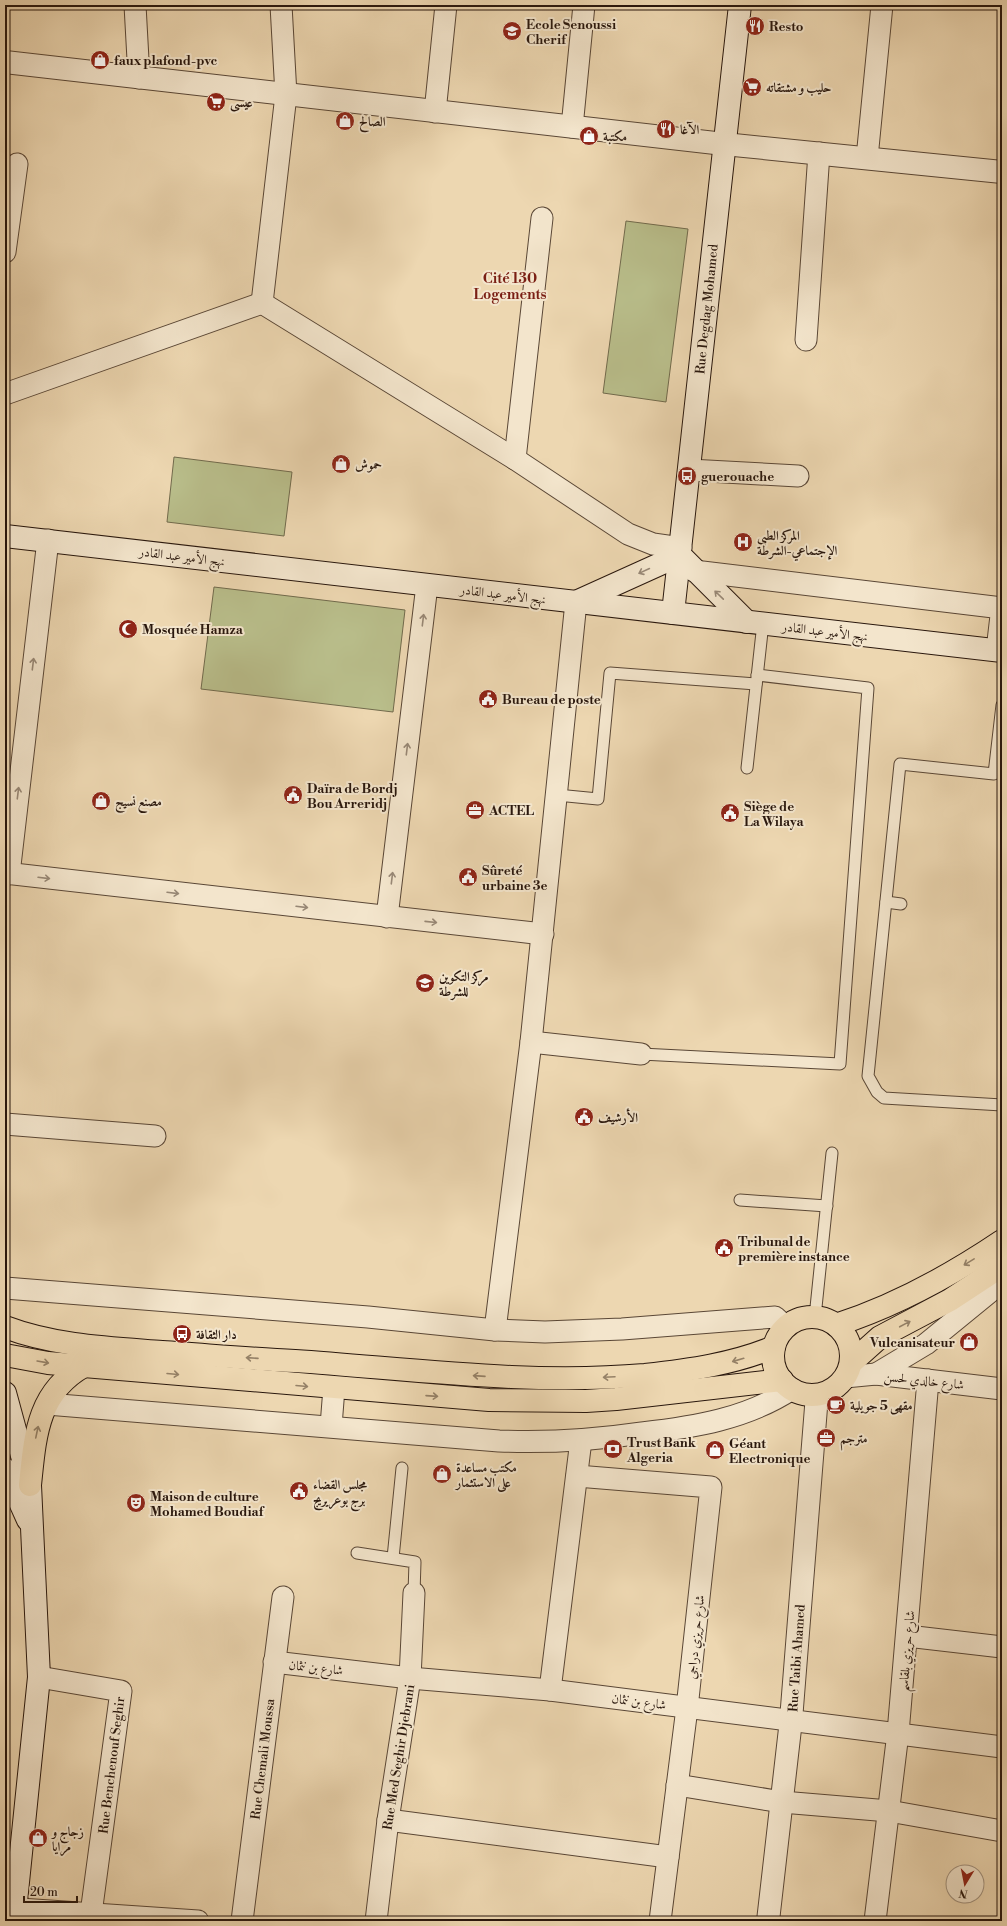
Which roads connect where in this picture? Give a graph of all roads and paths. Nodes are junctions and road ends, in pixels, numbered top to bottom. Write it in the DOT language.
graph roads {
  1 [pos="135,5"];
  2 [pos="281,5"];
  3 [pos="446,5"];
  4 [pos="584,5"];
  5 [pos="740,5"];
  6 [pos="882,5"];
  7 [pos="5,62"];
  8 [pos="139,78"];
  9 [pos="286,95"];
  10 [pos="435,112"];
  11 [pos="572,127"];
  12 [pos="724,144"];
  13 [pos="820,153"];
  14 [pos="867,158"];
  15 [pos="17,164"];
  16 [pos="1002,172"];
  17 [pos="542,218"];
  18 [pos="5,252"];
  19 [pos="262,303"];
  20 [pos="806,340"];
  21 [pos="5,394"];
  22 [pos="514,460"];
  23 [pos="688,470"];
  24 [pos="798,476"];
  25 [pos="5,536"];
  26 [pos="48,540"];
  27 [pos="680,551"];
  28 [pos="694,571"];
  29 [pos="427,585"];
  30 [pos="576,602"];
  31 [pos="1002,608"];
  32 [pos="673,613"];
  33 [pos="755,623"];
  34 [pos="1000,650"];
  35 [pos="756,680"];
  36 [pos="1002,705"];
  37 [pos="747,768"];
  38 [pos="557,796"];
  39 [pos="7,873"];
  40 [pos="886,902"];
  41 [pos="901,904"];
  42 [pos="387,917"];
  43 [pos="543,934"];
  44 [pos="531,1042"];
  45 [pos="641,1054"];
  46 [pos="1002,1104"];
  47 [pos="5,1124"];
  48 [pos="155,1136"];
  49 [pos="832,1153"];
  50 [pos="740,1200"];
  51 [pos="827,1206"];
  52 [pos="1002,1241"];
  53 [pos="1002,1266"];
  54 [pos="1002,1282"];
  55 [pos="5,1288"];
  56 [pos="815,1317"];
  57 [pos="836,1325"];
  58 [pos="5,1327"];
  59 [pos="786,1327"];
  60 [pos="495,1330"];
  61 [pos="774,1347"];
  62 [pos="5,1355"];
  63 [pos="338,1364"];
  64 [pos="84,1366"];
  65 [pos="848,1370"];
  66 [pos="876,1374"];
  67 [pos="928,1380"];
  68 [pos="787,1385"];
  69 [pos="334,1388"];
  70 [pos="1002,1389"];
  71 [pos="5,1393"];
  72 [pos="817,1395"];
  73 [pos="47,1404"];
  74 [pos="331,1426"];
  75 [pos="581,1440"];
  76 [pos="402,1468"];
  77 [pos="5,1469"];
  78 [pos="577,1476"];
  79 [pos="30,1485"];
  80 [pos="31,1527"];
  81 [pos="357,1553"];
  82 [pos="393,1558"];
  83 [pos="414,1593"];
  84 [pos="283,1597"];
  85 [pos="907,1636"];
  86 [pos="1002,1647"];
  87 [pos="274,1662"];
  88 [pos="39,1677"];
  89 [pos="410,1678"];
  90 [pos="550,1690"];
  91 [pos="687,1708"];
  92 [pos="791,1720"];
  93 [pos="898,1733"];
  94 [pos="1002,1747"];
  95 [pos="677,1785"];
  96 [pos="782,1802"];
  97 [pos="889,1811"];
  98 [pos="388,1820"];
  99 [pos="1002,1831"];
  100 [pos="668,1857"];
  101 [pos="12,1912"];
  102 [pos="91,1917"];
  103 [pos="198,1921"];
  104 [pos="242,1921"];
  105 [pos="376,1921"];
  106 [pos="660,1921"];
  107 [pos="768,1921"];
  108 [pos="875,1921"];
  1 -- 8 [label="street"];
  2 -- 9 [label="street"];
  3 -- 10 [label="street"];
  4 -- 11 [label="street"];
  5 -- 12 [label="main road, Rue Degdag Mohamed"];
  6 -- 14 [label="street"];
  7 -- 8 [label="main road"];
  8 -- 9 [label="main road"];
  9 -- 10 [label="main road"];
  9 -- 19 [label="street"];
  10 -- 11 [label="main road"];
  11 -- 12 [label="main road"];
  12 -- 13 [label="main road"];
  12 -- 23 [label="main road, Rue Degdag Mohamed"];
  13 -- 14 [label="main road"];
  13 -- 20 [label="street"];
  14 -- 16 [label="main road"];
  15 -- 18 [label="street"];
  17 -- 22 [label="street"];
  19 -- 21 [label="street"];
  19 -- 22 [label="street"];
  22 -- 27 [label="street"];
  23 -- 24 [label="street"];
  23 -- 27 [label="main road, Rue Degdag Mohamed"];
  25 -- 26 [label="main road, نهج الأمير عبد القادر"];
  26 -- 29 [label="main road, نهج الأمير عبد القادر"];
  39 -- 26 [label="street, one-way"];
  27 -- 28 [label="main road"];
  27 -- 30 [label="main road, one-way"];
  27 -- 32 [label="main road, Rue Degdag Mohamed"];
  28 -- 31 [label="street"];
  33 -- 28 [label="main road, one-way"];
  29 -- 30 [label="main road, نهج الأمير عبد القادر"];
  42 -- 29 [label="street, one-way"];
  30 -- 32 [label="main road, نهج الأمير عبد القادر"];
  30 -- 38 [label="street"];
  31 -- 34 [label="street"];
  32 -- 33 [label="main road, نهج الأمير عبد القادر"];
  33 -- 34 [label="main road, نهج الأمير عبد القادر"];
  33 -- 35 [label="lane"];
  35 -- 37 [label="lane"];
  35 -- 38 [label="lane"];
  35 -- 45 [label="lane"];
  36 -- 40 [label="lane"];
  38 -- 43 [label="street"];
  39 -- 42 [label="street, one-way"];
  40 -- 41 [label="lane"];
  40 -- 46 [label="lane"];
  42 -- 43 [label="street, one-way"];
  43 -- 44 [label="street"];
  44 -- 45 [label="street"];
  44 -- 60 [label="street"];
  47 -- 48 [label="street"];
  49 -- 51 [label="lane"];
  50 -- 51 [label="lane"];
  51 -- 56 [label="lane"];
  52 -- 57 [label="main road, one-way"];
  65 -- 53 [label="main road, one-way"];
  54 -- 66 [label="street"];
  55 -- 60 [label="street"];
  56 -- 57 [label="main road"];
  56 -- 59 [label="main road"];
  57 -- 65 [label="main road"];
  63 -- 58 [label="main road, one-way"];
  59 -- 60 [label="street"];
  59 -- 61 [label="main road"];
  61 -- 63 [label="main road, one-way"];
  61 -- 68 [label="main road"];
  62 -- 64 [label="main road, one-way"];
  63 -- 69 [label="main road"];
  64 -- 69 [label="main road, one-way"];
  64 -- 73 [label="main road"];
  65 -- 66 [label="street, شارع خالدي لحسن"];
  65 -- 72 [label="main road"];
  66 -- 67 [label="street, شارع خالدي لحسن"];
  67 -- 70 [label="street, شارع خالدي لحسن"];
  67 -- 85 [label="street, شارع حريزي بلقاسم"];
  69 -- 68 [label="main road, one-way"];
  68 -- 72 [label="main road"];
  68 -- 75 [label="street"];
  69 -- 74 [label="street"];
  71 -- 79 [label="main road"];
  72 -- 92 [label="main road, Rue Taibi Ahamed"];
  73 -- 74 [label="street"];
  79 -- 73 [label="main road, one-way"];
  74 -- 75 [label="street"];
  75 -- 78 [label="street"];
  76 -- 82 [label="lane"];
  77 -- 80 [label="main road"];
  78 -- 90 [label="street"];
  78 -- 91 [label="street, شارع حريزي دراجي"];
  79 -- 80 [label="main road"];
  80 -- 88 [label="main road"];
  81 -- 82 [label="lane"];
  82 -- 83 [label="lane"];
  83 -- 89 [label="street, Rue Med Seghir Djebrani"];
  84 -- 87 [label="street, Rue Chemali Moussa"];
  85 -- 86 [label="street"];
  85 -- 93 [label="street, شارع حريزي بلقاسم"];
  87 -- 89 [label="street, شارع بن نثمان"];
  87 -- 104 [label="street, Rue Chemali Moussa"];
  88 -- 101 [label="main road"];
  88 -- 102 [label="street, Rue Benchenouf Seghir"];
  89 -- 90 [label="street, شارع بن نثمان"];
  89 -- 98 [label="street, Rue Med Seghir Djebrani"];
  90 -- 91 [label="street, شارع بن نثمان"];
  91 -- 92 [label="street, شارع بن نثمان"];
  91 -- 95 [label="street, شارع حريزي دراجي"];
  92 -- 93 [label="street, شارع بن نثمان"];
  92 -- 96 [label="main road, Rue Taibi Ahamed"];
  93 -- 94 [label="street, شارع بن نثمان"];
  93 -- 97 [label="street, شارع حريزي بلقاسم"];
  95 -- 96 [label="street"];
  95 -- 100 [label="street, شارع حريزي دراجي"];
  96 -- 97 [label="street"];
  96 -- 107 [label="main road, Rue Taibi Ahamed"];
  97 -- 99 [label="street"];
  97 -- 108 [label="street, شارع حريزي بلقاسم"];
  98 -- 100 [label="street"];
  98 -- 105 [label="street, Rue Med Seghir Djebrani"];
  100 -- 106 [label="street, شارع حريزي دراجي"];
  101 -- 102 [label="street"];
  102 -- 103 [label="street"];
}
